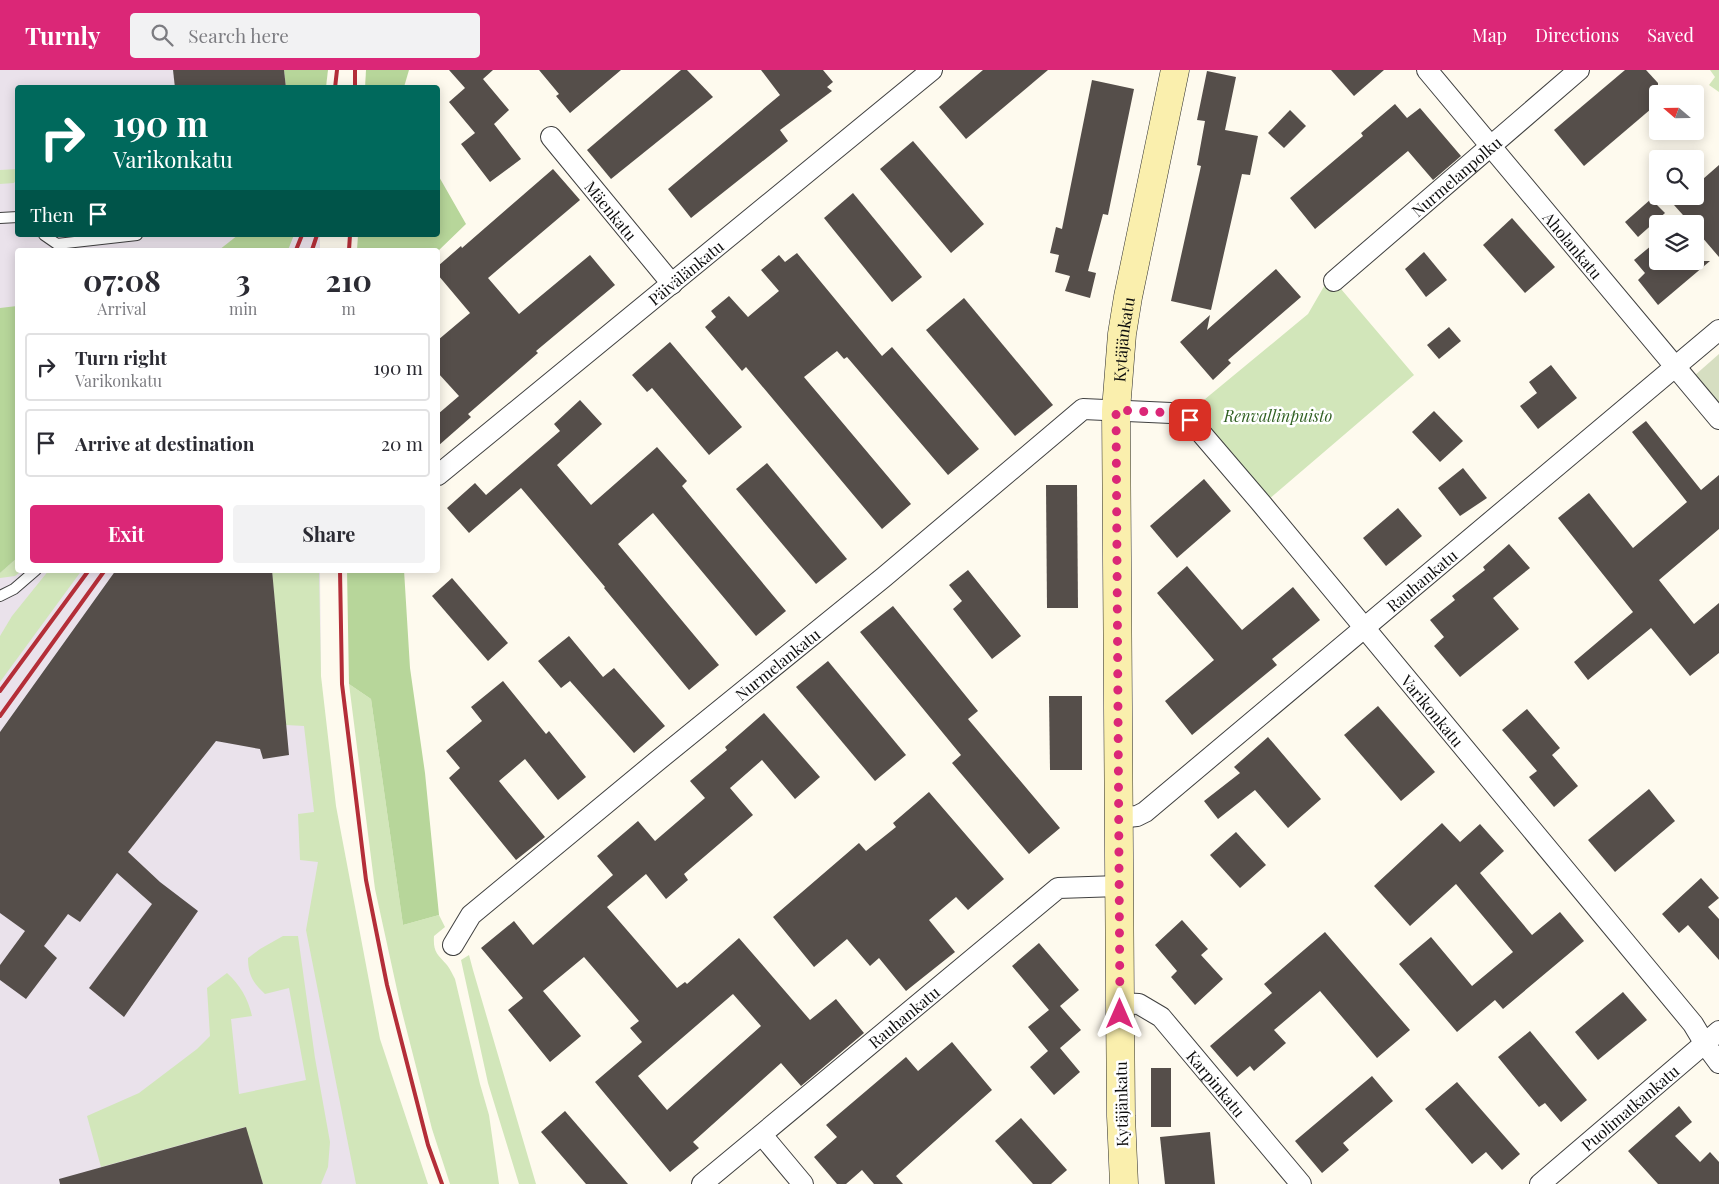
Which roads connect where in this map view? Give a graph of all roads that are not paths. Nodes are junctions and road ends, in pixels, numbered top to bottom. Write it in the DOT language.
graph roads {
  1 [pos="932,70"];
  2 [pos="1175,70"];
  3 [pos="1427,70"];
  4 [pos="1579,70"];
  5 [pos="551,137"];
  6 [pos="1490,146"];
  7 [pos="15,216"];
  8 [pos="0,218"];
  9 [pos="47,237"];
  10 [pos="118,237"];
  11 [pos="1334,281"];
  12 [pos="672,284"];
  13 [pos="1719,330"];
  14 [pos="1676,367"];
  15 [pos="1116,410"];
  16 [pos="1719,419"];
  17 [pos="440,473"];
  18 [pos="33,573"];
  19 [pos="0,596"];
  20 [pos="1365,629"];
  21 [pos="1118,818"];
  22 [pos="1119,886"];
  23 [pos="453,945"];
  24 [pos="1120,1003"];
  25 [pos="1712,1037"];
  26 [pos="1719,1063"];
  27 [pos="762,1134"];
  28 [pos="702,1184"];
  29 [pos="804,1184"];
  30 [pos="1124,1184"];
  31 [pos="1301,1184"];
  32 [pos="1540,1184"];
  1 -- 12 [label="street, Päivälänkatu"];
  2 -- 15 [label="street, Kytäjänkatu"];
  3 -- 6 [label="street, Aholankatu"];
  4 -- 6 [label="street, Nurmelanpolku"];
  5 -- 12 [label="street, Mäenkatu"];
  6 -- 11 [label="street, Nurmelanpolku"];
  6 -- 14 [label="street, Aholankatu"];
  7 -- 8 [label="lane"];
  9 -- 10 [label="lane"];
  12 -- 17 [label="street, Päivälänkatu"];
  13 -- 14 [label="street, Rauhankatu"];
  14 -- 16 [label="street, Aholankatu"];
  14 -- 20 [label="street, Rauhankatu"];
  15 -- 20 [label="street, Varikonkatu"];
  15 -- 21 [label="street, Kytäjänkatu"];
  15 -- 23 [label="street, Nurmelankatu"];
  18 -- 19 [label="lane"];
  20 -- 21 [label="street, Rauhankatu"];
  20 -- 25 [label="street, Varikonkatu"];
  21 -- 22 [label="street, Kytäjänkatu"];
  22 -- 24 [label="street, Kytäjänkatu"];
  22 -- 27 [label="street, Rauhankatu"];
  24 -- 30 [label="street, Kytäjänkatu"];
  24 -- 31 [label="street, Karpinkatu"];
  25 -- 26 [label="street, Varikonkatu"];
  25 -- 32 [label="street, Puolimatkankatu"];
  27 -- 28 [label="street, Rauhankatu"];
  27 -- 29 [label="street"];
}
